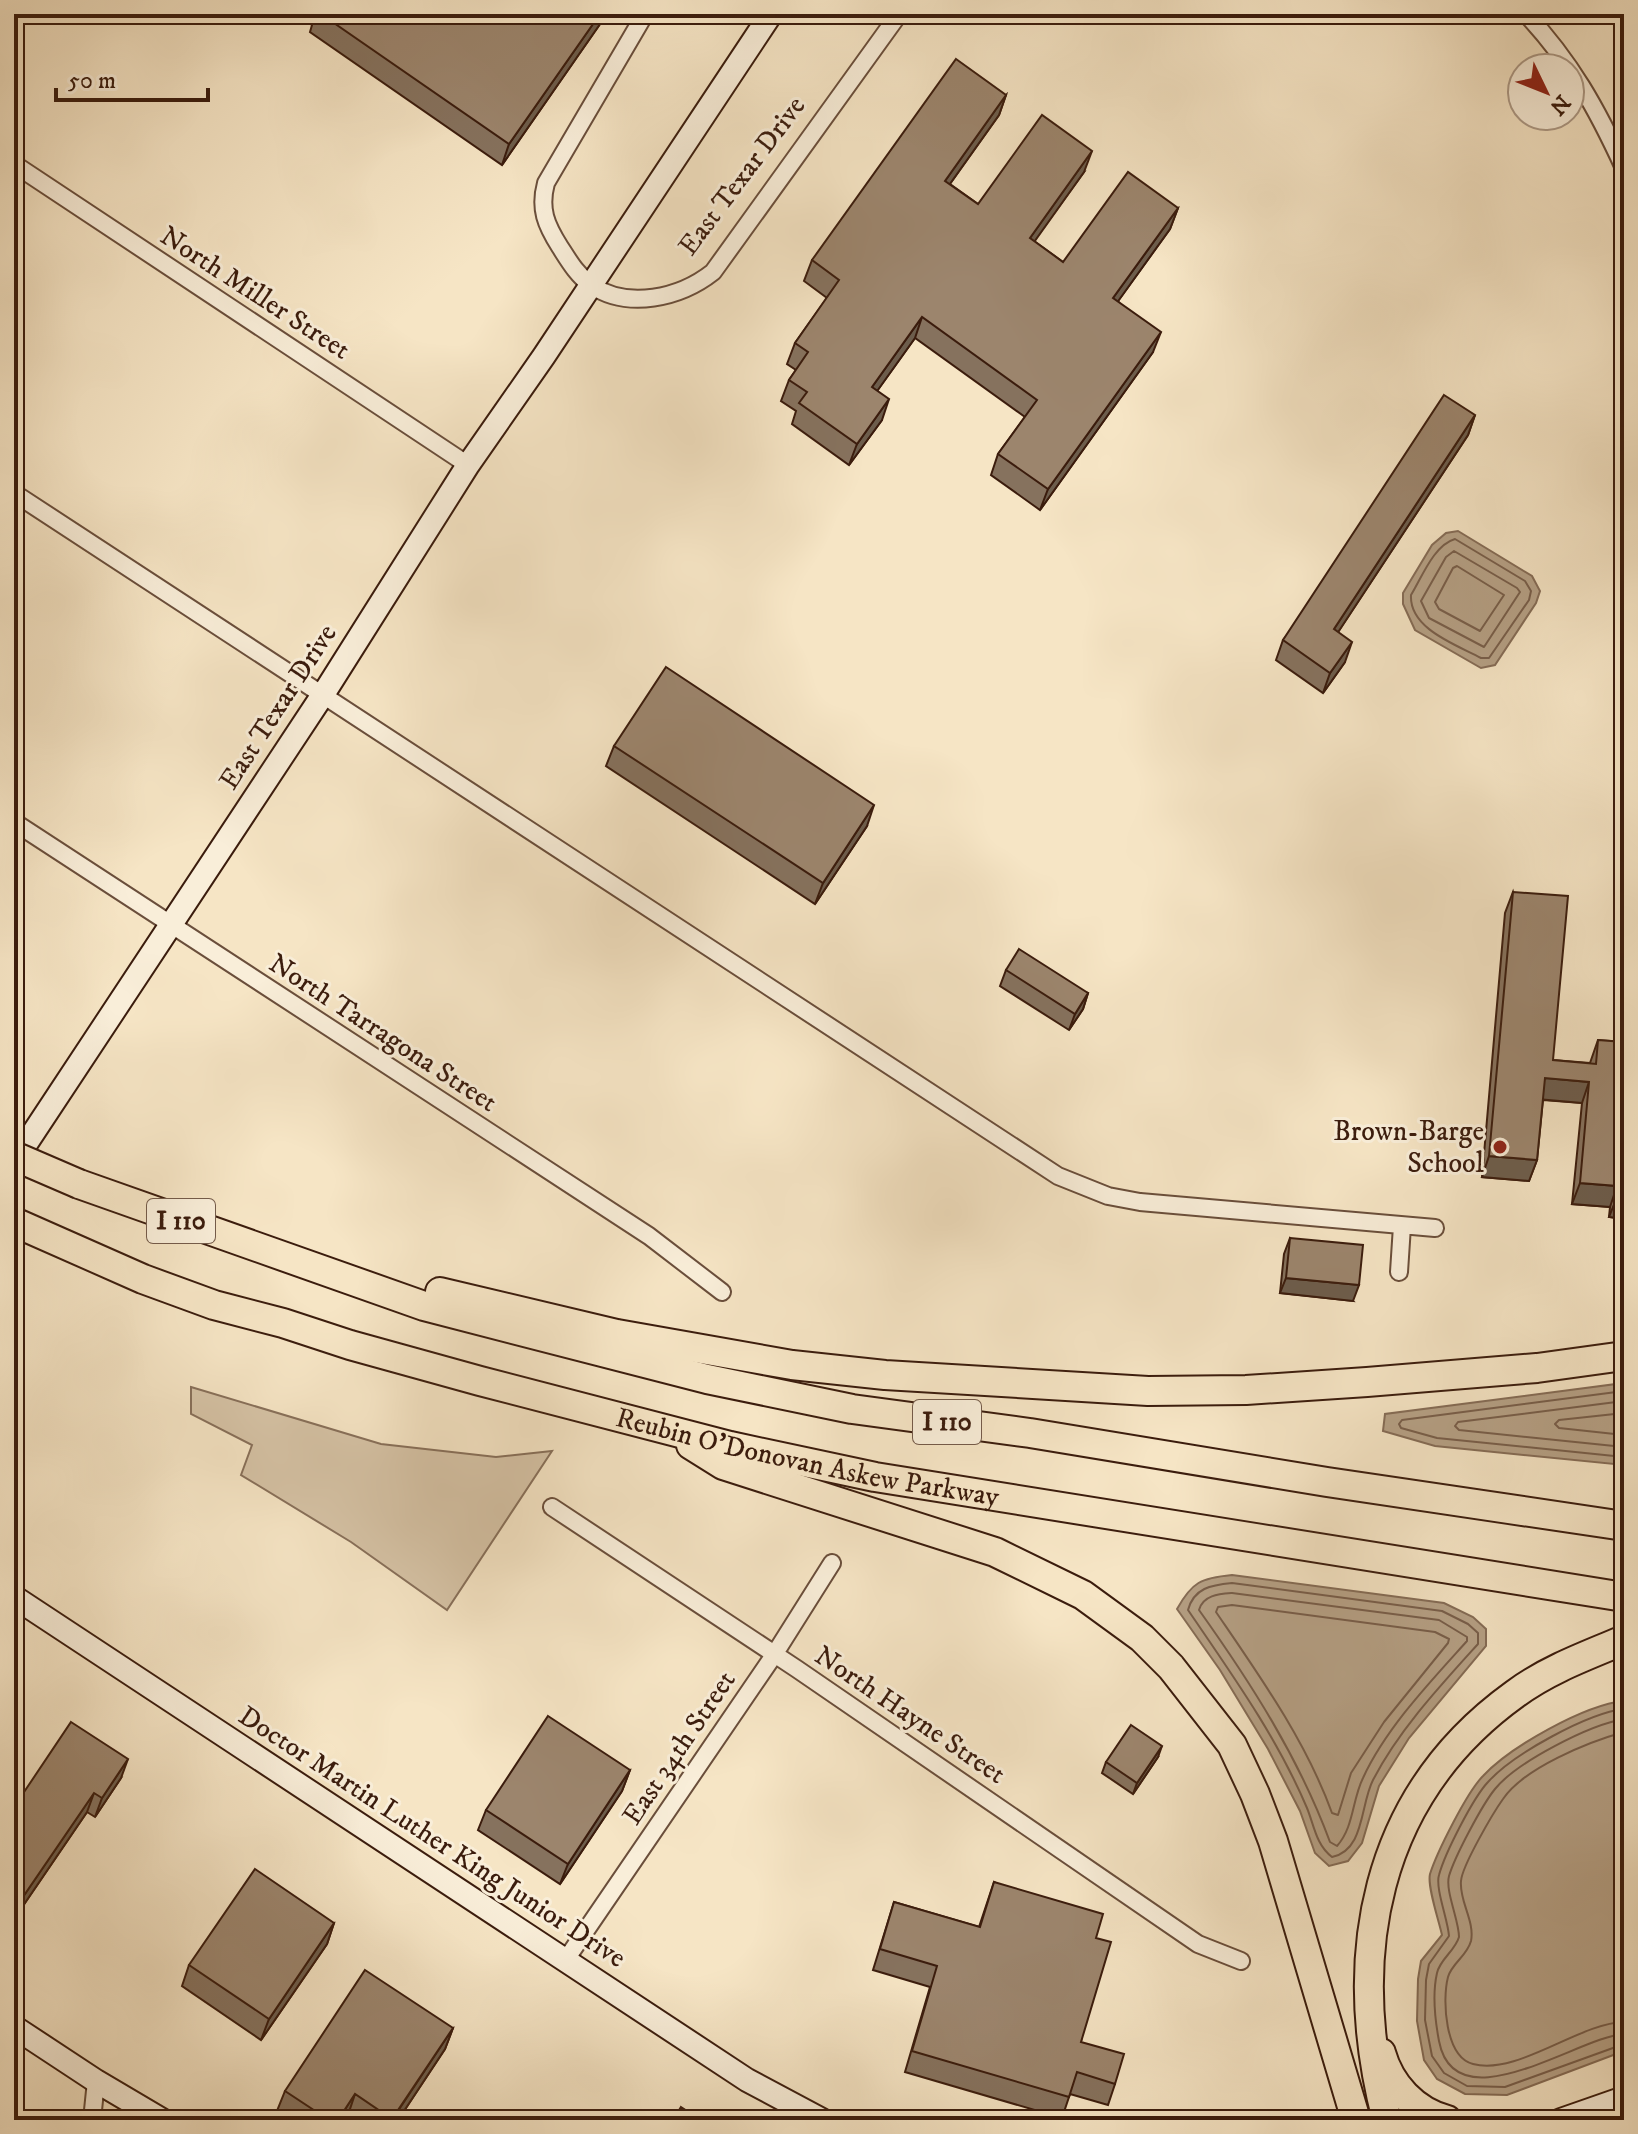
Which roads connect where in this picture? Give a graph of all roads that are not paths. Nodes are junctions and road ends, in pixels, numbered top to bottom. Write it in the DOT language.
graph roads {
  1 [pos="645,14"];
  2 [pos="771,14"];
  3 [pos="899,14"];
  4 [pos="1526,14"];
  5 [pos="14,164"];
  6 [pos="1624,168"];
  7 [pos="592,285"];
  8 [pos="468,465"];
  9 [pos="14,493"];
  10 [pos="324,693"];
  11 [pos="14,822"];
  12 [pos="171,926"];
  13 [pos="14,1156"];
  14 [pos="14,1162"];
  15 [pos="14,1222"];
  16 [pos="1402,1226"];
  17 [pos="1435,1228"];
  18 [pos="283,1257"];
  19 [pos="1399,1272"];
  20 [pos="722,1292"];
  21 [pos="1624,1356"];
  22 [pos="667,1429"];
  23 [pos="552,1507"];
  24 [pos="1624,1526"];
  25 [pos="832,1563"];
  26 [pos="14,1597"];
  27 [pos="1624,1597"];
  28 [pos="1624,1640"];
  29 [pos="774,1655"];
  30 [pos="565,1961"];
  31 [pos="1241,1961"];
  32 [pos="1368,2009"];
  33 [pos="14,2027"];
  34 [pos="1339,2064"];
  35 [pos="96,2081"];
  36 [pos="1624,2098"];
  37 [pos="813,2117"];
  38 [pos="92,2120"];
  39 [pos="162,2120"];
  40 [pos="1335,2120"];
  41 [pos="1356,2120"];
  42 [pos="1387,2120"];
  43 [pos="1447,2120"];
  44 [pos="1561,2120"];
  1 -- 7 [label="street"];
  2 -- 7 [label="main road, East Texar Drive"];
  3 -- 7 [label="street, East Texar Drive"];
  4 -- 6 [label="street"];
  5 -- 8 [label="street, North Miller Street"];
  7 -- 8 [label="main road, East Texar Drive"];
  8 -- 10 [label="main road, East Texar Drive"];
  9 -- 10 [label="street"];
  10 -- 12 [label="main road, East Texar Drive"];
  10 -- 16 [label="street"];
  11 -- 12 [label="street, North Tarragona Street"];
  12 -- 14 [label="main road, East Texar Drive"];
  12 -- 20 [label="street, North Tarragona Street"];
  13 -- 18 [label="highway, Reubin O'Donovan Askew Parkway / I 110, bridge"];
  15 -- 22 [label="highway, Reubin O'Donovan Askew Parkway / I 110"];
  16 -- 17 [label="street"];
  16 -- 19 [label="street"];
  18 -- 21 [label="highway"];
  18 -- 24 [label="highway, Reubin O'Donovan Askew Parkway / I 110"];
  22 -- 27 [label="highway, Reubin O'Donovan Askew Parkway / I 110"];
  22 -- 34 [label="highway"];
  23 -- 29 [label="street, North Hayne Street"];
  25 -- 29 [label="street, East 34th Street"];
  26 -- 30 [label="main road, Doctor Martin Luther King Junior Drive"];
  28 -- 32 [label="highway"];
  29 -- 30 [label="street, East 34th Street"];
  29 -- 31 [label="street, North Hayne Street"];
  30 -- 37 [label="main road, Doctor Martin Luther King Junior Drive"];
  32 -- 42 [label="highway"];
  32 -- 43 [label="highway"];
  33 -- 35 [label="main road"];
  34 -- 40 [label="highway"];
  34 -- 41 [label="highway"];
  35 -- 38 [label="street"];
  35 -- 39 [label="main road"];
  36 -- 44 [label="main road"];
}
